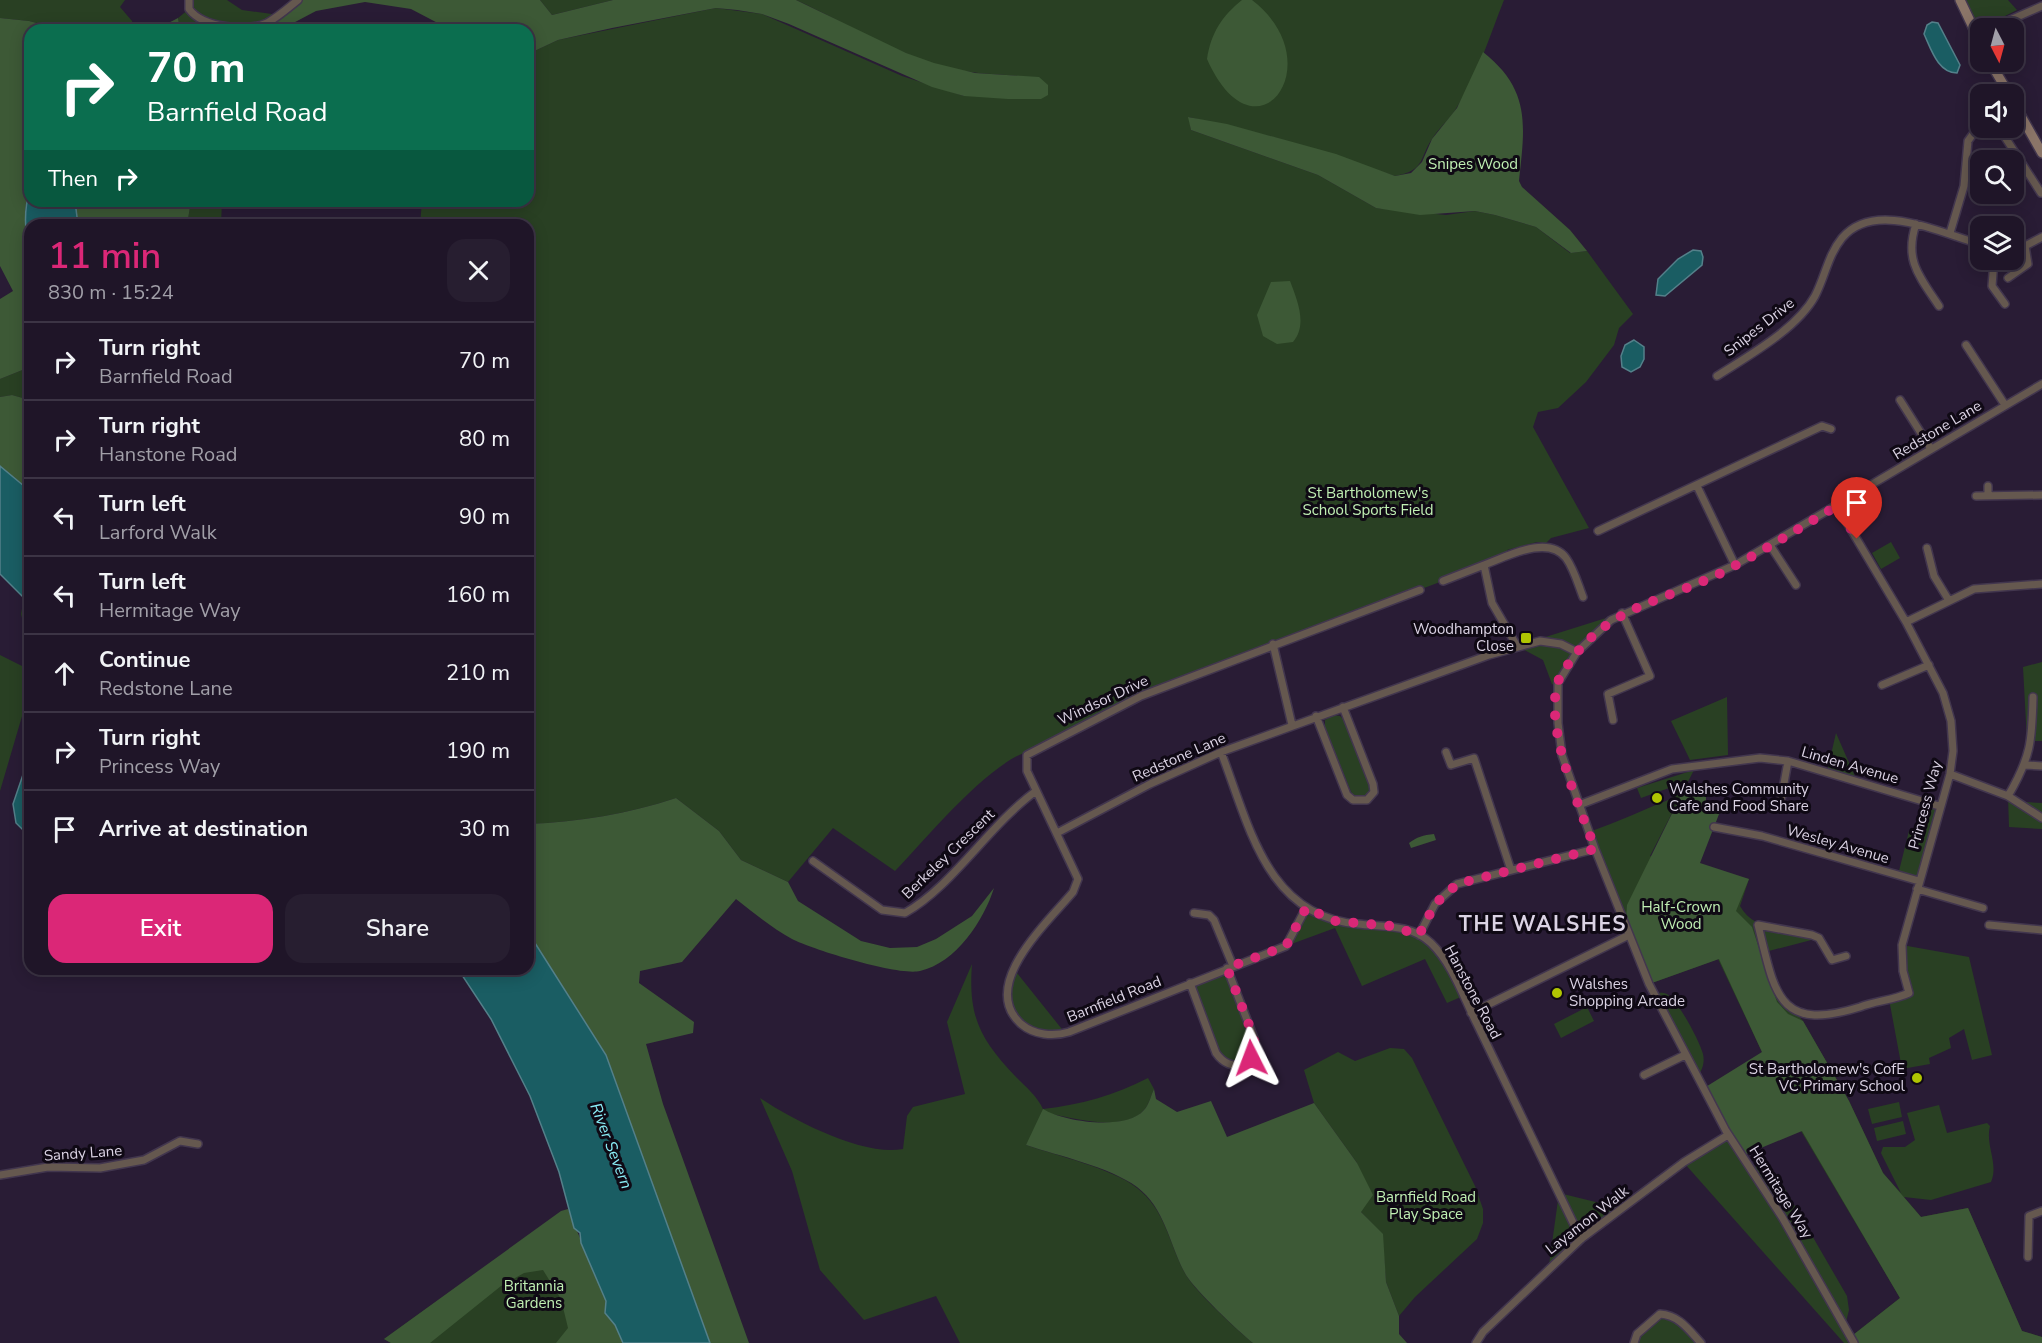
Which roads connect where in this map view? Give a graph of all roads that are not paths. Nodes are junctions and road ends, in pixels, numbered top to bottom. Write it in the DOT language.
graph roads {
  1 [pos="189,0"];
  2 [pos="298,0"];
  3 [pos="1960,0"];
  4 [pos="2042,6"];
  5 [pos="2015,18"];
  6 [pos="1970,20"];
  7 [pos="221,24"];
  8 [pos="265,24"];
  9 [pos="2024,121"];
  10 [pos="2042,153"];
  11 [pos="2041,193"];
  12 [pos="1916,224"];
  13 [pos="1950,234"];
  14 [pos="2042,237"];
  15 [pos="1970,241"];
  16 [pos="2025,246"];
  17 [pos="1993,270"];
  18 [pos="2008,278"];
  19 [pos="2005,304"];
  20 [pos="1939,306"];
  21 [pos="1966,345"];
  22 [pos="1717,376"];
  23 [pos="2042,384"];
  24 [pos="1900,400"];
  25 [pos="2006,405"];
  26 [pos="1831,429"];
  27 [pos="1931,449"];
  28 [pos="1697,486"];
  29 [pos="1988,486"];
  30 [pos="1988,495"];
  31 [pos="2042,495"];
  32 [pos="1976,496"];
  33 [pos="1837,506"];
  34 [pos="1598,531"];
  35 [pos="1770,545"];
  36 [pos="1927,548"];
  37 [pos="1484,565"];
  38 [pos="1736,565"];
  39 [pos="1443,580"];
  40 [pos="2042,584"];
  41 [pos="1796,585"];
  42 [pos="1420,590"];
  43 [pos="1583,597"];
  44 [pos="1948,599"];
  45 [pos="1622,613"];
  46 [pos="1906,622"];
  47 [pos="1273,644"];
  48 [pos="1517,646"];
  49 [pos="1577,652"];
  50 [pos="1929,665"];
  51 [pos="1882,685"];
  52 [pos="2033,697"];
  53 [pos="1343,707"];
  54 [pos="1316,716"];
  55 [pos="1613,720"];
  56 [pos="1292,725"];
  57 [pos="1221,752"];
  58 [pos="1446,752"];
  59 [pos="1788,761"];
  60 [pos="2026,765"];
  61 [pos="2042,766"];
  62 [pos="1950,774"];
  63 [pos="1036,791"];
  64 [pos="2008,796"];
  65 [pos="1780,800"];
  66 [pos="1579,805"];
  67 [pos="1939,806"];
  68 [pos="2042,818"];
  69 [pos="1714,827"];
  70 [pos="1057,833"];
  71 [pos="1595,849"];
  72 [pos="813,861"];
  73 [pos="1511,870"];
  74 [pos="1918,885"];
  75 [pos="1306,908"];
  76 [pos="1983,908"];
  77 [pos="1194,913"];
  78 [pos="1989,925"];
  79 [pos="2042,930"];
  80 [pos="1419,935"];
  81 [pos="1629,935"];
  82 [pos="1846,957"];
  83 [pos="1230,967"];
  84 [pos="1190,983"];
  85 [pos="1471,1013"];
  86 [pos="1686,1055"];
  87 [pos="1644,1075"];
  88 [pos="1728,1135"];
  89 [pos="198,1144"];
  90 [pos="0,1175"];
  91 [pos="2042,1211"];
  92 [pos="1581,1239"];
  93 [pos="2028,1257"];
  94 [pos="1476,1343"];
  95 [pos="1634,1343"];
  96 [pos="1701,1343"];
  97 [pos="1854,1343"];
  1 -- 7 [label="street"];
  2 -- 8 [label="street"];
  3 -- 6 [label="main road"];
  4 -- 5 [label="street"];
  9 -- 10 [label="main road"];
  11 -- 13 [label="street"];
  12 -- 13 [label="street, Snipes Drive"];
  12 -- 20 [label="street"];
  12 -- 22 [label="street, Snipes Drive"];
  13 -- 15 [label="street, Snipes Drive"];
  14 -- 16 [label="street"];
  16 -- 18 [label="street"];
  17 -- 19 [label="street"];
  21 -- 25 [label="street"];
  23 -- 25 [label="street, Redstone Lane"];
  24 -- 27 [label="street"];
  25 -- 27 [label="street, Redstone Lane"];
  26 -- 28 [label="street"];
  27 -- 33 [label="street, Redstone Lane"];
  28 -- 34 [label="street"];
  28 -- 38 [label="street"];
  29 -- 30 [label="street"];
  30 -- 31 [label="street"];
  30 -- 32 [label="street"];
  33 -- 35 [label="street, Redstone Lane"];
  33 -- 46 [label="street, Princess Way"];
  35 -- 38 [label="street, Redstone Lane"];
  35 -- 41 [label="street"];
  36 -- 44 [label="street"];
  37 -- 39 [label="street"];
  37 -- 43 [label="street"];
  37 -- 48 [label="street"];
  38 -- 45 [label="street, Redstone Lane"];
  40 -- 44 [label="street"];
  42 -- 47 [label="street, Windsor Drive"];
  44 -- 46 [label="street"];
  45 -- 49 [label="street, Hermitage Way"];
  45 -- 55 [label="street"];
  46 -- 50 [label="street, Princess Way"];
  47 -- 56 [label="street"];
  47 -- 63 [label="street, Windsor Drive"];
  48 -- 49 [label="street, Redstone Lane"];
  48 -- 53 [label="street, Redstone Lane"];
  49 -- 66 [label="street, Hermitage Way"];
  50 -- 51 [label="street"];
  50 -- 62 [label="street, Princess Way"];
  52 -- 60 [label="street"];
  53 -- 54 [label="street, Redstone Lane"];
  53 -- 54 [label="street"];
  54 -- 56 [label="street, Redstone Lane"];
  56 -- 57 [label="street, Redstone Lane"];
  57 -- 70 [label="street, Redstone Lane"];
  57 -- 75 [label="street, Hanstone Road"];
  58 -- 73 [label="street"];
  59 -- 65 [label="street, Linden Avenue"];
  59 -- 66 [label="street, Linden Avenue"];
  59 -- 67 [label="street, Linden Avenue"];
  60 -- 61 [label="street"];
  60 -- 64 [label="street"];
  62 -- 64 [label="street"];
  62 -- 67 [label="street, Princess Way"];
  63 -- 70 [label="street, Windsor Drive"];
  63 -- 72 [label="street, Berkeley Crescent"];
  64 -- 68 [label="street"];
  66 -- 71 [label="street, Hermitage Way"];
  67 -- 74 [label="street, Princess Way"];
  69 -- 74 [label="street, Wesley Avenue"];
  70 -- 84 [label="street, Barnfield Road"];
  71 -- 73 [label="street"];
  71 -- 81 [label="street, Hermitage Way"];
  73 -- 80 [label="street"];
  74 -- 76 [label="street, Wesley Avenue"];
  74 -- 82 [label="street, Princess Way"];
  75 -- 80 [label="street, Hanstone Road"];
  75 -- 83 [label="street, Barnfield Road"];
  77 -- 83 [label="street"];
  78 -- 79 [label="street"];
  80 -- 85 [label="street, Hanstone Road"];
  81 -- 85 [label="street"];
  81 -- 86 [label="street, Hermitage Way"];
  83 -- 84 [label="street, Barnfield Road"];
  83 -- 84 [label="street"];
  85 -- 92 [label="street, Hanstone Road"];
  86 -- 87 [label="street"];
  86 -- 88 [label="street, Hermitage Way"];
  88 -- 92 [label="street, Layamon Walk"];
  88 -- 97 [label="street, Hermitage Way"];
  89 -- 90 [label="street, Sandy Lane"];
  91 -- 93 [label="street"];
  92 -- 94 [label="street, Layamon Walk"];
  95 -- 96 [label="street"];
}
